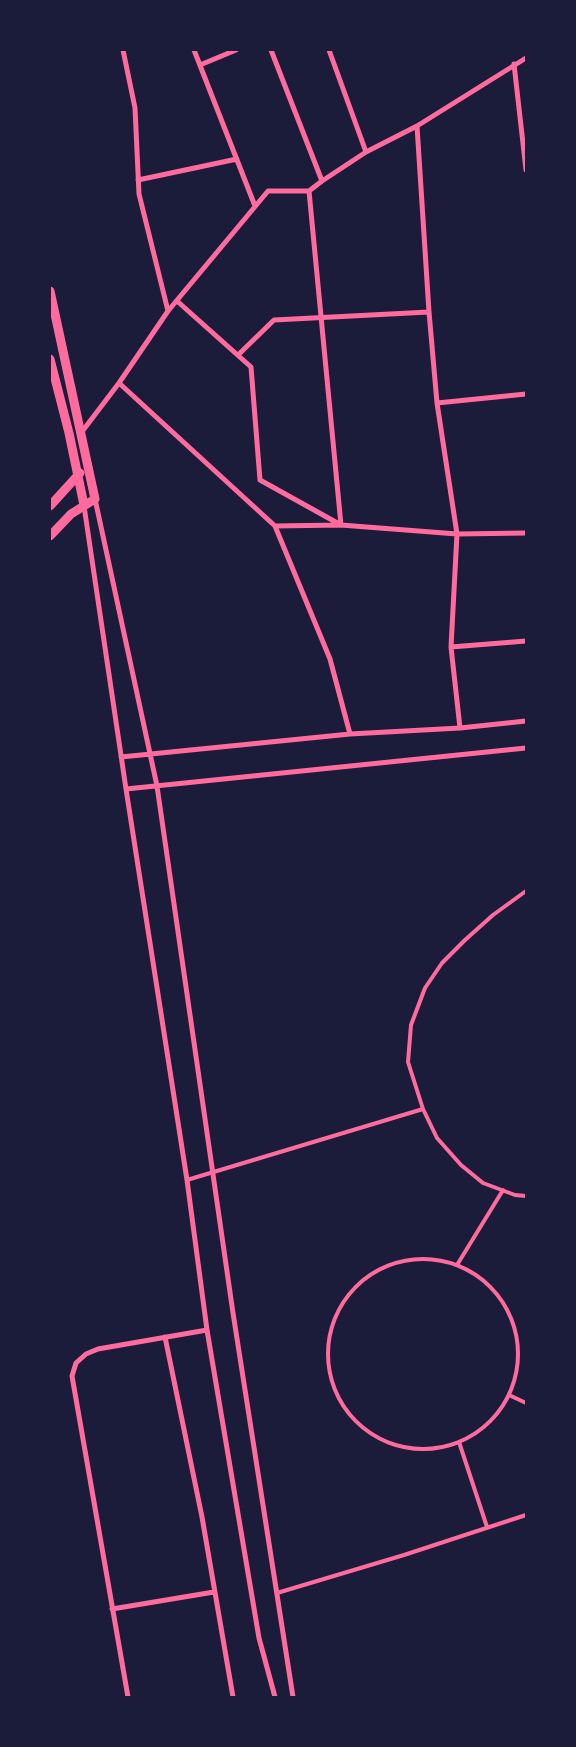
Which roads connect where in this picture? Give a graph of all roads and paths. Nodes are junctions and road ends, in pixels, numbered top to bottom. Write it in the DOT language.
graph roads {
  1 [pos="123,50"];
  2 [pos="194,50"];
  3 [pos="236,50"];
  4 [pos="271,50"];
  5 [pos="329,50"];
  6 [pos="526,58"];
  7 [pos="514,64"];
  8 [pos="200,65"];
  9 [pos="417,126"];
  10 [pos="525,144"];
  11 [pos="366,152"];
  12 [pos="236,159"];
  13 [pos="526,170"];
  14 [pos="138,180"];
  15 [pos="322,181"];
  16 [pos="309,191"];
  17 [pos="255,206"];
  18 [pos="50,291"];
  19 [pos="177,301"];
  20 [pos="168,311"];
  21 [pos="429,312"];
  22 [pos="322,319"];
  23 [pos="238,355"];
  24 [pos="50,358"];
  25 [pos="119,383"];
  26 [pos="526,394"];
  27 [pos="437,403"];
  28 [pos="81,433"];
  29 [pos="88,469"];
  30 [pos="78,475"];
  31 [pos="96,499"];
  32 [pos="84,505"];
  33 [pos="50,506"];
  34 [pos="275,526"];
  35 [pos="341,526"];
  36 [pos="526,533"];
  37 [pos="457,534"];
  38 [pos="50,536"];
  39 [pos="526,642"];
  40 [pos="451,647"];
  41 [pos="526,721"];
  42 [pos="460,728"];
  43 [pos="350,734"];
  44 [pos="526,748"];
  45 [pos="150,755"];
  46 [pos="121,757"];
  47 [pos="157,786"];
  48 [pos="126,789"];
  49 [pos="526,891"];
  50 [pos="423,1109"];
  51 [pos="213,1172"];
  52 [pos="187,1180"];
  53 [pos="503,1190"];
  54 [pos="526,1196"];
  55 [pos="458,1265"];
  56 [pos="207,1330"];
  57 [pos="165,1337"];
  58 [pos="509,1395"];
  59 [pos="526,1403"];
  60 [pos="459,1442"];
  61 [pos="526,1515"];
  62 [pos="487,1528"];
  63 [pos="214,1592"];
  64 [pos="278,1593"];
  65 [pos="112,1609"];
  66 [pos="128,1697"];
  67 [pos="233,1697"];
  68 [pos="275,1697"];
  69 [pos="293,1697"];
  1 -- 14 [label="street"];
  2 -- 8 [label="street"];
  3 -- 8 [label="street"];
  4 -- 15 [label="street"];
  5 -- 11 [label="street"];
  6 -- 7 [label="street"];
  7 -- 9 [label="street"];
  7 -- 10 [label="street"];
  8 -- 12 [label="street"];
  9 -- 11 [label="street"];
  9 -- 21 [label="street"];
  10 -- 13 [label="street"];
  11 -- 15 [label="street"];
  12 -- 14 [label="street"];
  12 -- 17 [label="street"];
  14 -- 20 [label="street"];
  15 -- 16 [label="street"];
  16 -- 17 [label="street"];
  16 -- 22 [label="street"];
  17 -- 19 [label="street"];
  18 -- 28 [label="street"];
  19 -- 20 [label="street"];
  19 -- 23 [label="street"];
  20 -- 25 [label="street"];
  21 -- 22 [label="street"];
  21 -- 27 [label="street"];
  22 -- 23 [label="street"];
  22 -- 35 [label="street"];
  23 -- 35 [label="street"];
  24 -- 30 [label="street"];
  25 -- 28 [label="street"];
  25 -- 34 [label="street"];
  26 -- 27 [label="street"];
  27 -- 37 [label="street"];
  28 -- 29 [label="street"];
  29 -- 30 [label="street"];
  29 -- 31 [label="street"];
  30 -- 32 [label="street"];
  30 -- 33 [label="street"];
  31 -- 32 [label="street"];
  31 -- 45 [label="street"];
  32 -- 38 [label="street"];
  32 -- 46 [label="street"];
  34 -- 35 [label="street"];
  34 -- 43 [label="street"];
  35 -- 37 [label="street"];
  36 -- 37 [label="street"];
  37 -- 40 [label="street"];
  39 -- 40 [label="street"];
  40 -- 42 [label="street"];
  41 -- 42 [label="street"];
  42 -- 43 [label="street"];
  43 -- 45 [label="street"];
  44 -- 47 [label="street"];
  45 -- 46 [label="street"];
  45 -- 47 [label="street"];
  46 -- 48 [label="street"];
  47 -- 48 [label="street"];
  47 -- 51 [label="street"];
  48 -- 52 [label="street"];
  49 -- 50 [label="lane"];
  50 -- 51 [label="lane"];
  50 -- 53 [label="lane"];
  51 -- 52 [label="lane"];
  51 -- 64 [label="street"];
  52 -- 56 [label="street"];
  53 -- 54 [label="lane"];
  53 -- 55 [label="lane"];
  55 -- 58 [label="lane"];
  55 -- 60 [label="lane"];
  56 -- 57 [label="street"];
  56 -- 68 [label="street"];
  57 -- 63 [label="street"];
  57 -- 65 [label="street"];
  58 -- 59 [label="lane"];
  58 -- 60 [label="lane"];
  60 -- 62 [label="lane"];
  61 -- 62 [label="lane"];
  62 -- 64 [label="lane"];
  63 -- 65 [label="street"];
  63 -- 67 [label="street"];
  64 -- 69 [label="street"];
  65 -- 66 [label="street"];
}
